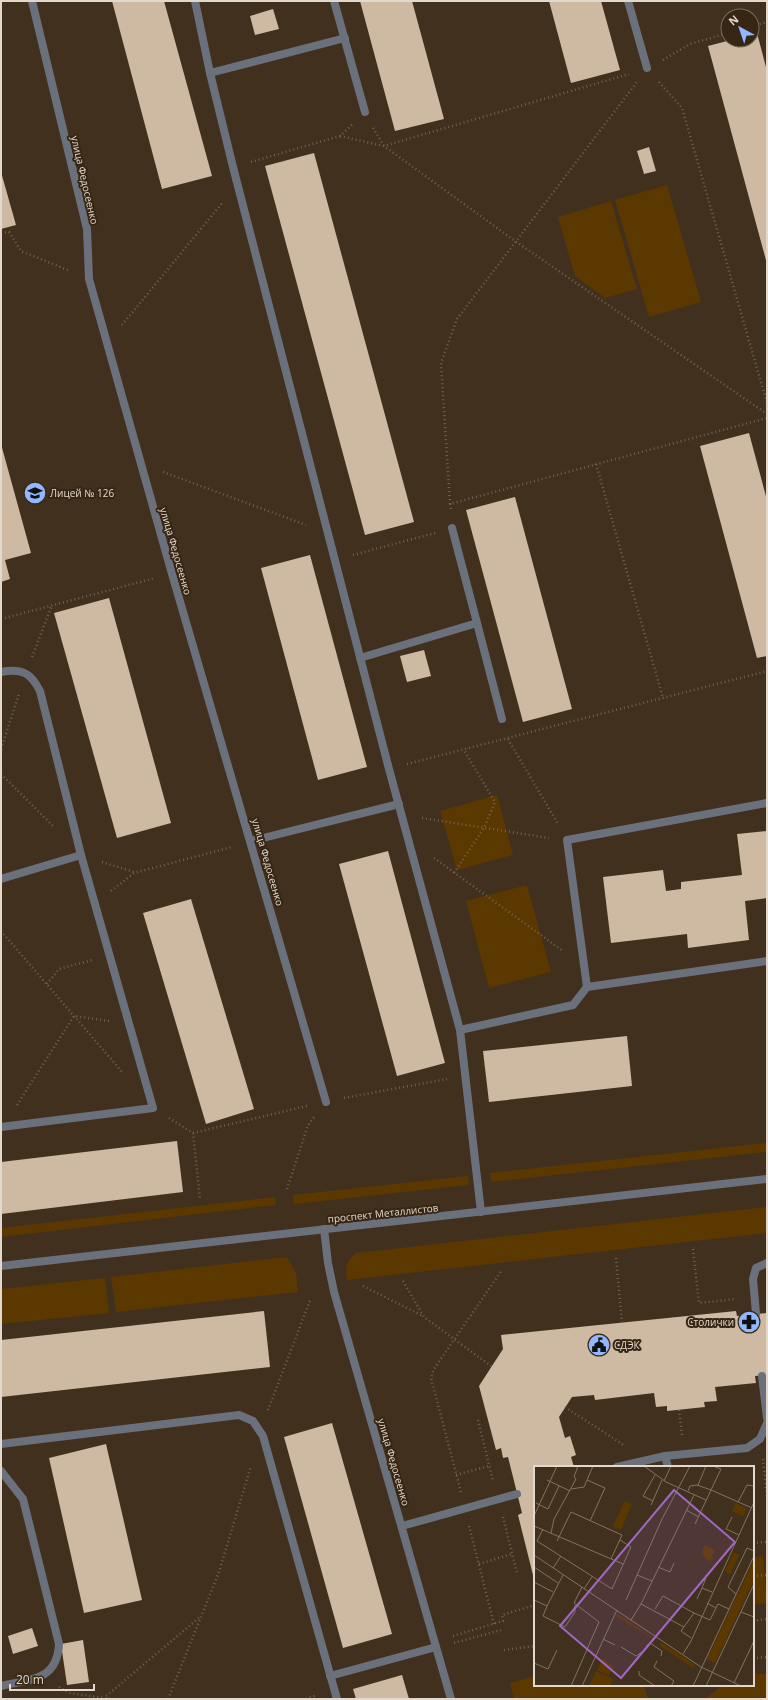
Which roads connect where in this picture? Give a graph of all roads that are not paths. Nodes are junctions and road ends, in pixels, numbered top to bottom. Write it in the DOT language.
graph roads {
  1 [pos="32,1"];
  2 [pos="195,1"];
  3 [pos="334,1"];
  4 [pos="628,1"];
  5 [pos="345,38"];
  6 [pos="647,68"];
  7 [pos="210,73"];
  8 [pos="365,112"];
  9 [pos="452,528"];
  10 [pos="477,623"];
  11 [pos="360,658"];
  12 [pos="1,672"];
  13 [pos="502,719"];
  14 [pos="767,803"];
  15 [pos="399,804"];
  16 [pos="251,841"];
  17 [pos="81,855"];
  18 [pos="1,879"];
  19 [pos="767,961"];
  20 [pos="587,987"];
  21 [pos="460,1030"];
  22 [pos="326,1102"];
  23 [pos="2,1126"];
  24 [pos="767,1179"];
  25 [pos="481,1212"];
  26 [pos="324,1229"];
  27 [pos="767,1263"];
  28 [pos="1,1266"];
  29 [pos="756,1314"];
  30 [pos="762,1376"];
  31 [pos="767,1418"];
  32 [pos="767,1423"];
  33 [pos="1,1444"];
  34 [pos="665,1456"];
  35 [pos="620,1466"];
  36 [pos="668,1466"];
  37 [pos="1,1471"];
  38 [pos="517,1494"];
  39 [pos="402,1526"];
  40 [pos="436,1644"];
  41 [pos="330,1676"];
  42 [pos="1,1686"];
  43 [pos="337,1699"];
  44 [pos="451,1699"];
  1 -- 16 [label="street, улица Федосеенко"];
  2 -- 7 [label="street"];
  3 -- 5 [label="street"];
  4 -- 6 [label="street"];
  5 -- 7 [label="street"];
  5 -- 8 [label="street"];
  7 -- 11 [label="street"];
  9 -- 10 [label="street"];
  10 -- 11 [label="street"];
  10 -- 13 [label="street"];
  11 -- 15 [label="street"];
  12 -- 17 [label="street"];
  14 -- 20 [label="street"];
  15 -- 16 [label="street"];
  15 -- 21 [label="street"];
  16 -- 22 [label="street, улица Федосеенко"];
  17 -- 18 [label="street"];
  17 -- 23 [label="street"];
  19 -- 20 [label="street"];
  20 -- 21 [label="street"];
  21 -- 25 [label="street"];
  24 -- 25 [label="street, проспект Металлистов"];
  25 -- 26 [label="street, проспект Металлистов"];
  26 -- 28 [label="street, проспект Металлистов"];
  26 -- 39 [label="street, улица Федосеенко"];
  27 -- 29 [label="street"];
  30 -- 31 [label="street"];
  32 -- 34 [label="street"];
  33 -- 41 [label="street"];
  34 -- 35 [label="street"];
  34 -- 36 [label="street"];
  37 -- 42 [label="street"];
  38 -- 39 [label="street"];
  39 -- 40 [label="street, улица Федосеенко"];
  40 -- 41 [label="street"];
  40 -- 44 [label="street, улица Федосеенко"];
  41 -- 43 [label="street"];
}
